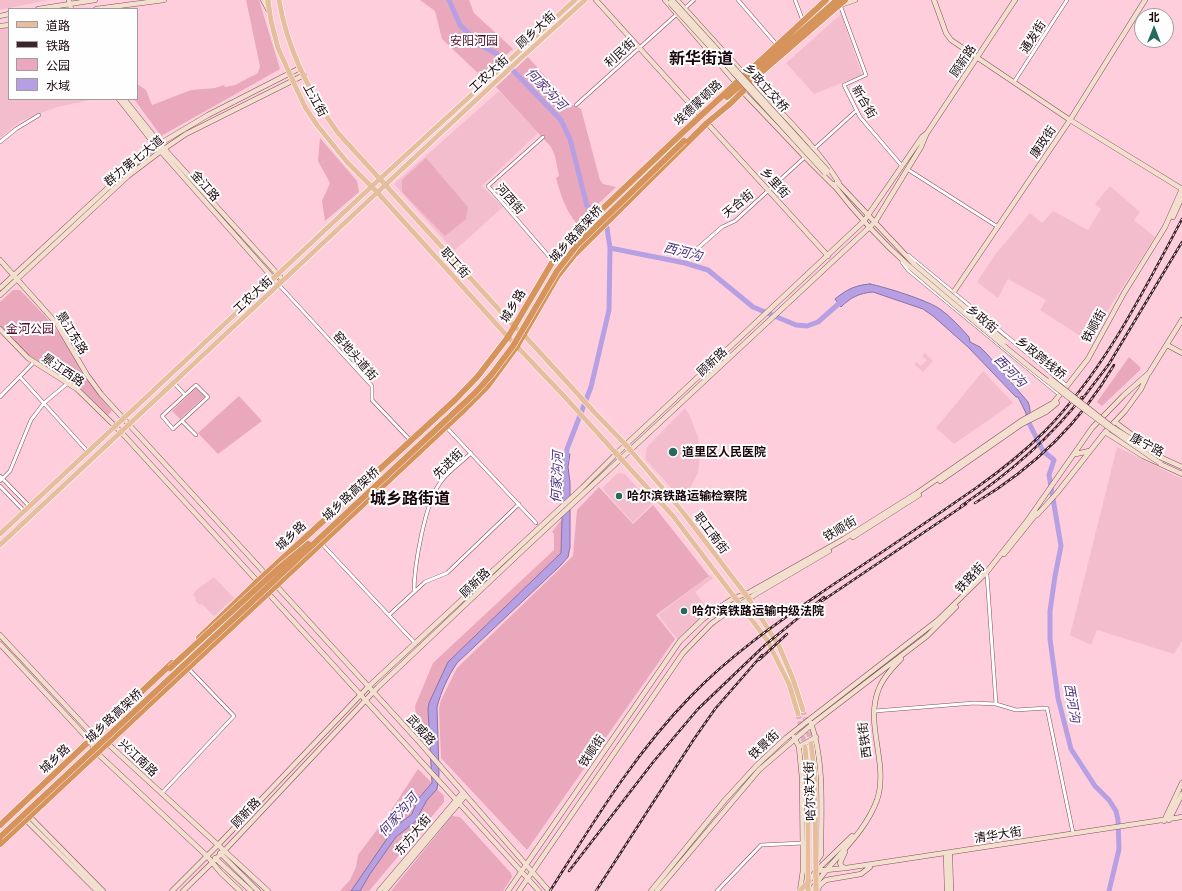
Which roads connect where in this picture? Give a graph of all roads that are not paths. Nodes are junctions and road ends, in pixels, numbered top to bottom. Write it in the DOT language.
graph roads {
  1 [pos="56,0"];
  2 [pos="95,0"];
  3 [pos="164,0"];
  4 [pos="263,0"];
  5 [pos="268,0"];
  6 [pos="280,0"];
  7 [pos="575,0"];
  8 [pos="585,0"];
  9 [pos="596,0"];
  10 [pos="677,0"];
  11 [pos="694,0"];
  12 [pos="738,0"];
  13 [pos="795,0"];
  14 [pos="826,0"];
  15 [pos="832,0"];
  16 [pos="845,0"];
  17 [pos="855,0"];
  18 [pos="934,0"];
  19 [pos="1015,0"];
  20 [pos="1067,0"];
  21 [pos="1145,0"];
  22 [pos="75,1"];
  23 [pos="669,1"];
  24 [pos="69,2"];
  25 [pos="839,3"];
  26 [pos="54,6"];
  27 [pos="43,8"];
  28 [pos="104,8"];
  29 [pos="685,8"];
  30 [pos="270,12"];
  31 [pos="677,14"];
  32 [pos="803,21"];
  33 [pos="778,46"];
  34 [pos="640,48"];
  35 [pos="515,55"];
  36 [pos="977,58"];
  37 [pos="519,60"];
  38 [pos="300,68"];
  39 [pos="764,70"];
  40 [pos="289,73"];
  41 [pos="304,75"];
  42 [pos="746,77"];
  43 [pos="292,80"];
  44 [pos="736,83"];
  45 [pos="1014,83"];
  46 [pos="755,85"];
  47 [pos="745,94"];
  48 [pos="119,100"];
  49 [pos="125,100"];
  50 [pos="731,103"];
  51 [pos="576,105"];
  52 [pos="857,110"];
  53 [pos="39,115"];
  54 [pos="703,120"];
  55 [pos="1070,120"];
  56 [pos="927,133"];
  57 [pos="543,137"];
  58 [pos="683,139"];
  59 [pos="0,142"];
  60 [pos="158,145"];
  61 [pos="814,149"];
  62 [pos="163,150"];
  63 [pos="805,157"];
  64 [pos="902,166"];
  65 [pos="907,169"];
  66 [pos="826,172"];
  67 [pos="380,179"];
  68 [pos="385,185"];
  69 [pos="836,185"];
  70 [pos="371,187"];
  71 [pos="1182,189"];
  72 [pos="768,190"];
  73 [pos="377,192"];
  74 [pos="1182,197"];
  75 [pos="869,216"];
  76 [pos="864,221"];
  77 [pos="875,222"];
  78 [pos="587,224"];
  79 [pos="870,227"];
  80 [pos="998,227"];
  81 [pos="698,248"];
  82 [pos="899,248"];
  83 [pos="895,253"];
  84 [pos="828,256"];
  85 [pos="0,260"];
  86 [pos="553,261"];
  87 [pos="912,265"];
  88 [pos="278,274"];
  89 [pos="15,277"];
  90 [pos="274,279"];
  91 [pos="284,280"];
  92 [pos="279,284"];
  93 [pos="0,288"];
  94 [pos="953,293"];
  95 [pos="0,295"];
  96 [pos="1182,320"];
  97 [pos="514,326"];
  98 [pos="1182,326"];
  99 [pos="0,330"];
  100 [pos="524,335"];
  101 [pos="508,337"];
  102 [pos="517,346"];
  103 [pos="1168,346"];
  104 [pos="1182,353"];
  105 [pos="34,362"];
  106 [pos="1149,373"];
  107 [pos="20,377"];
  108 [pos="1146,379"];
  109 [pos="68,383"];
  110 [pos="174,383"];
  111 [pos="1068,386"];
  112 [pos="0,390"];
  113 [pos="4,393"];
  114 [pos="185,395"];
  115 [pos="1060,396"];
  116 [pos="0,397"];
  117 [pos="44,404"];
  118 [pos="1045,411"];
  119 [pos="124,418"];
  120 [pos="182,421"];
  121 [pos="1115,422"];
  122 [pos="129,424"];
  123 [pos="116,426"];
  124 [pos="446,427"];
  125 [pos="121,432"];
  126 [pos="1105,432"];
  127 [pos="196,435"];
  128 [pos="411,441"];
  129 [pos="626,445"];
  130 [pos="631,451"];
  131 [pos="1089,451"];
  132 [pos="88,452"];
  133 [pos="471,453"];
  134 [pos="617,453"];
  135 [pos="1076,454"];
  136 [pos="1162,458"];
  137 [pos="622,459"];
  138 [pos="1160,463"];
  139 [pos="1182,467"];
  140 [pos="1182,474"];
  141 [pos="1,479"];
  142 [pos="1055,483"];
  143 [pos="0,486"];
  144 [pos="1047,496"];
  145 [pos="519,504"];
  146 [pos="30,507"];
  147 [pos="24,512"];
  148 [pos="536,524"];
  149 [pos="1028,526"];
  150 [pos="0,534"];
  151 [pos="321,543"];
  152 [pos="308,544"];
  153 [pos="0,545"];
  154 [pos="266,574"];
  155 [pos="987,575"];
  156 [pos="258,581"];
  157 [pos="276,586"];
  158 [pos="414,592"];
  159 [pos="268,593"];
  160 [pos="747,596"];
  161 [pos="735,598"];
  162 [pos="740,604"];
  163 [pos="389,615"];
  164 [pos="0,635"];
  165 [pos="914,639"];
  166 [pos="415,643"];
  167 [pos="0,644"];
  168 [pos="915,645"];
  169 [pos="894,661"];
  170 [pos="188,668"];
  171 [pos="151,684"];
  172 [pos="368,687"];
  173 [pos="373,692"];
  174 [pos="361,694"];
  175 [pos="366,700"];
  176 [pos="996,704"];
  177 [pos="804,710"];
  178 [pos="875,711"];
  179 [pos="798,714"];
  180 [pos="811,722"];
  181 [pos="793,733"];
  182 [pos="816,737"];
  183 [pos="92,739"];
  184 [pos="795,739"];
  185 [pos="107,743"];
  186 [pos="811,744"];
  187 [pos="802,747"];
  188 [pos="97,753"];
  189 [pos="1182,783"];
  190 [pos="162,794"];
  191 [pos="464,794"];
  192 [pos="1182,794"];
  193 [pos="456,799"];
  194 [pos="459,804"];
  195 [pos="28,818"];
  196 [pos="1182,819"];
  197 [pos="1167,821"];
  198 [pos="0,825"];
  199 [pos="1094,831"];
  200 [pos="0,832"];
  201 [pos="1074,833"];
  202 [pos="0,837"];
  203 [pos="0,841"];
  204 [pos="803,843"];
  205 [pos="0,844"];
  206 [pos="848,844"];
  207 [pos="218,845"];
  208 [pos="223,852"];
  209 [pos="819,855"];
  210 [pos="833,855"];
  211 [pos="207,856"];
  212 [pos="948,856"];
  213 [pos="217,858"];
  214 [pos="212,862"];
  215 [pos="526,866"];
  216 [pos="870,867"];
  217 [pos="846,868"];
  218 [pos="816,871"];
  219 [pos="522,872"];
  220 [pos="221,873"];
  221 [pos="532,873"];
  222 [pos="824,873"];
  223 [pos="239,879"];
  224 [pos="528,879"];
  225 [pos="809,881"];
  226 [pos="816,882"];
  227 [pos="96,891"];
  228 [pos="103,891"];
  229 [pos="172,891"];
  230 [pos="183,891"];
  231 [pos="240,891"];
  232 [pos="251,891"];
  233 [pos="258,891"];
  234 [pos="268,891"];
  235 [pos="379,891"];
  236 [pos="385,891"];
  237 [pos="508,891"];
  238 [pos="519,891"];
  239 [pos="539,891"];
  240 [pos="548,891"];
  241 [pos="651,891"];
  242 [pos="657,891"];
  243 [pos="717,891"];
  244 [pos="800,891"];
  245 [pos="810,891"];
  246 [pos="817,891"];
  247 [pos="947,891"];
  248 [pos="951,891"];
  1 -- 26 [label="main road"];
  2 -- 22 [label="main road"];
  3 -- 28 [label="main road"];
  4 -- 30 [label="main road"];
  5 -- 30 [label="main road, 上江街"];
  6 -- 38 [label="main road, 上江街"];
  7 -- 35 [label="main road, 顾乡大街"];
  8 -- 37 [label="main road, 顾乡大街"];
  9 -- 34 [label="main road, 乡里街"];
  10 -- 29 [label="main road"];
  11 -- 29 [label="street"];
  12 -- 33 [label="street"];
  13 -- 32 [label="street"];
  14 -- 32 [label="highway"];
  15 -- 33 [label="highway"];
  16 -- 25 [label="highway, 埃德蒙顿路"];
  17 -- 25 [label="main road"];
  18 -- 36 [label="main road"];
  19 -- 36 [label="main road, 顾新路"];
  20 -- 45 [label="street, 通发街"];
  21 -- 55 [label="main road, 康政街"];
  22 -- 24 [label="main road"];
  23 -- 31 [label="main road"];
  23 -- 66 [label="main road, 乡政立交桥, bridge"];
  24 -- 26 [label="main road"];
  25 -- 39 [label="highway, 埃德蒙顿路"];
  25 -- 42 [label="highway, 埃德蒙顿路"];
  25 -- 52 [label="street, 新合街"];
  26 -- 27 [label="main road"];
  29 -- 42 [label="main road"];
  30 -- 40 [label="main road, 上江街"];
  31 -- 34 [label="street, 利民街"];
  31 -- 44 [label="main road"];
  32 -- 33 [label="highway"];
  33 -- 42 [label="highway"];
  34 -- 51 [label="street, 利民街"];
  34 -- 54 [label="main road, 乡里街"];
  35 -- 67 [label="main road, 工农大街"];
  36 -- 45 [label="main road"];
  36 -- 56 [label="main road, 顾新路"];
  37 -- 68 [label="main road, 工农大街"];
  38 -- 40 [label="main road, 群力第七大道"];
  38 -- 41 [label="main road, 上江街"];
  39 -- 46 [label="highway"];
  39 -- 50 [label="highway, 埃德蒙顿路"];
  40 -- 43 [label="main road, 上江街"];
  40 -- 60 [label="main road, 群力第七大道"];
  41 -- 43 [label="main road, 群力第七大道"];
  41 -- 67 [label="main road, 上江街"];
  42 -- 44 [label="highway, 埃德蒙顿路"];
  42 -- 54 [label="highway, 埃德蒙顿路"];
  43 -- 62 [label="main road, 群力第七大道"];
  43 -- 70 [label="main road, 上江街"];
  44 -- 54 [label="highway, 埃德蒙顿路"];
  45 -- 55 [label="main road"];
  46 -- 47 [label="highway"];
  46 -- 61 [label="main road, 乡政街"];
  47 -- 50 [label="highway"];
  47 -- 63 [label="main road, 乡政街"];
  48 -- 60 [label="main road, 金江路"];
  49 -- 60 [label="main road, 金江路"];
  50 -- 54 [label="highway, 埃德蒙顿路"];
  52 -- 61 [label="street"];
  52 -- 64 [label="street, 新合街"];
  53 -- 59 [label="street"];
  54 -- 58 [label="highway, 埃德蒙顿路"];
  54 -- 72 [label="main road, 乡里街"];
  54 -- 78 [label="highway, 埃德蒙顿路"];
  54 -- 100 [label="highway, 埃德蒙顿路"];
  55 -- 71 [label="main road"];
  55 -- 80 [label="main road, 康政街"];
  56 -- 64 [label="main road, 顾新路"];
  56 -- 65 [label="main road, 顾新路"];
  57 -- 86 [label="street, 河西街"];
  58 -- 152 [label="highway, 城乡路高架桥, bridge"];
  58 -- 202 [label="highway, 城乡路高架桥, bridge"];
  60 -- 62 [label="main road, 金江路"];
  60 -- 89 [label="main road, 群力第七大道"];
  61 -- 69 [label="main road, 乡政街"];
  62 -- 88 [label="main road, 金江路"];
  62 -- 89 [label="main road, 群力第七大道"];
  62 -- 90 [label="main road, 金江路"];
  63 -- 69 [label="main road, 乡政街"];
  63 -- 72 [label="street, 天合街"];
  64 -- 75 [label="main road, 顾新路"];
  65 -- 77 [label="main road, 顾新路"];
  65 -- 80 [label="street"];
  66 -- 69 [label="main road, 乡政街"];
  67 -- 68 [label="main road, 上江街"];
  67 -- 70 [label="main road, 工农大街"];
  68 -- 73 [label="main road, 工农大街"];
  68 -- 97 [label="main road, 职工街"];
  69 -- 75 [label="main road, 乡政街"];
  69 -- 76 [label="main road, 乡政街"];
  70 -- 73 [label="main road, 上江街"];
  70 -- 88 [label="main road, 工农大街"];
  71 -- 111 [label="main road, 铁顺街"];
  72 -- 81 [label="street, 天合街"];
  72 -- 84 [label="main road, 乡里街"];
  73 -- 91 [label="main road, 工农大街"];
  73 -- 101 [label="main road, 职工街"];
  74 -- 118 [label="main road, 铁顺街"];
  75 -- 76 [label="main road, 顾新路"];
  75 -- 77 [label="main road, 乡政街"];
  76 -- 79 [label="main road, 乡政街"];
  76 -- 84 [label="main road, 顾新路"];
  77 -- 79 [label="main road, 顾新路"];
  77 -- 82 [label="main road, 乡政街"];
  78 -- 86 [label="highway, 城乡路"];
  79 -- 83 [label="main road, 乡政街"];
  79 -- 130 [label="main road, 顾新路"];
  80 -- 94 [label="main road, 康政街"];
  82 -- 87 [label="main road, 乡政街"];
  82 -- 94 [label="street, 乡政街"];
  83 -- 87 [label="main road, 乡政街"];
  83 -- 115 [label="street, 乡政街"];
  84 -- 129 [label="main road, 顾新路"];
  85 -- 89 [label="main road, 景江东路"];
  86 -- 97 [label="highway, 城乡路"];
  87 -- 136 [label="main road, 乡政跨线桥, bridge"];
  87 -- 138 [label="main road, bridge"];
  88 -- 90 [label="main road, 工农大街"];
  88 -- 91 [label="main road, 金江路"];
  89 -- 93 [label="main road, 群力第七大道"];
  89 -- 95 [label="main road, 群力第七大道"];
  89 -- 119 [label="main road, 景江东路"];
  90 -- 92 [label="main road, 金江路"];
  90 -- 119 [label="main road, 工农大街"];
  91 -- 92 [label="main road, 工农大街"];
  92 -- 110 [label="main road, 工农大街"];
  92 -- 128 [label="street, 窑地头道街"];
  94 -- 111 [label="street, 乡政街"];
  96 -- 103 [label="main road"];
  97 -- 100 [label="main road, 职工街"];
  97 -- 101 [label="highway, 城乡路"];
  98 -- 103 [label="main road"];
  99 -- 105 [label="main road, 景江西路"];
  100 -- 102 [label="highway, 城乡路"];
  100 -- 129 [label="main road, 职工南街"];
  101 -- 102 [label="main road, 职工街"];
  101 -- 128 [label="highway, 城乡路"];
  102 -- 124 [label="highway, 城乡路"];
  102 -- 134 [label="main road, 职工南街"];
  103 -- 104 [label="main road"];
  103 -- 106 [label="main road"];
  103 -- 108 [label="main road"];
  105 -- 107 [label="street"];
  105 -- 109 [label="main road, 景江西路"];
  106 -- 108 [label="main road"];
  106 -- 142 [label="main road"];
  107 -- 113 [label="street"];
  107 -- 117 [label="street"];
  108 -- 121 [label="main road"];
  108 -- 135 [label="main road"];
  109 -- 117 [label="street"];
  109 -- 123 [label="main road, 景江西路"];
  110 -- 114 [label="street"];
  110 -- 122 [label="main road, 工农大街"];
  111 -- 115 [label="main road, 铁顺街"];
  112 -- 113 [label="street"];
  113 -- 116 [label="street"];
  114 -- 120 [label="street"];
  114 -- 120 [label="street"];
  115 -- 118 [label="main road, 铁顺街"];
  117 -- 132 [label="street"];
  117 -- 141 [label="street"];
  118 -- 160 [label="main road, 铁顺街"];
  119 -- 122 [label="main road, 景江东路"];
  119 -- 123 [label="main road, 工农大街"];
  120 -- 127 [label="street"];
  121 -- 126 [label="main road"];
  121 -- 136 [label="main road, 康宁路"];
  122 -- 125 [label="main road, 工农大街"];
  122 -- 154 [label="main road, 景江东路"];
  123 -- 125 [label="main road, 景江西路"];
  123 -- 132 [label="main road, 工农大街"];
  124 -- 133 [label="street, 先进街"];
  124 -- 151 [label="highway, 城乡路"];
  125 -- 153 [label="main road, 工农大街"];
  125 -- 156 [label="main road, 景江西路"];
  126 -- 131 [label="main road"];
  126 -- 138 [label="main road, 康宁路"];
  128 -- 154 [label="highway, 城乡路"];
  129 -- 130 [label="main road, 职工南街"];
  129 -- 134 [label="main road, 顾新路"];
  130 -- 137 [label="main road, 顾新路"];
  130 -- 160 [label="main road, 职工南街"];
  131 -- 135 [label="main road"];
  131 -- 149 [label="main road"];
  132 -- 146 [label="main road, 工农大街"];
  133 -- 145 [label="street"];
  133 -- 158 [label="street, 先进街"];
  134 -- 137 [label="main road, 职工南街"];
  134 -- 166 [label="main road, 顾新路"];
  135 -- 142 [label="main road"];
  136 -- 139 [label="main road, 康宁路"];
  137 -- 161 [label="main road, 职工南街"];
  137 -- 173 [label="main road, 顾新路"];
  138 -- 140 [label="main road, 康宁路"];
  141 -- 146 [label="street"];
  142 -- 144 [label="main road"];
  143 -- 147 [label="street"];
  144 -- 149 [label="main road, 铁路街"];
  144 -- 165 [label="main road, 铁路街"];
  145 -- 148 [label="street"];
  145 -- 158 [label="street"];
  146 -- 147 [label="main road, 工农大街"];
  147 -- 150 [label="main road, 工农大街"];
  149 -- 155 [label="main road, 铁路街"];
  151 -- 157 [label="highway, 城乡路"];
  151 -- 163 [label="street"];
  152 -- 171 [label="highway, bridge"];
  152 -- 200 [label="highway, 城乡路高架桥, bridge"];
  154 -- 156 [label="highway, 城乡路"];
  154 -- 157 [label="main road, 武威路"];
  155 -- 168 [label="main road, 铁路街"];
  155 -- 176 [label="street"];
  156 -- 159 [label="main road, 武威路"];
  156 -- 171 [label="highway, 城乡路"];
  157 -- 159 [label="highway, 城乡路"];
  157 -- 172 [label="main road, 武威路"];
  158 -- 163 [label="street"];
  159 -- 170 [label="highway, 城乡路"];
  159 -- 174 [label="main road, 武威路"];
  160 -- 161 [label="main road, 铁顺街"];
  160 -- 162 [label="main road, 铁顺街"];
  160 -- 177 [label="main road, 职工南街"];
  161 -- 162 [label="main road, 职工南街"];
  161 -- 215 [label="main road, 铁顺街"];
  162 -- 179 [label="main road, 职工南街"];
  162 -- 221 [label="main road, 铁顺街"];
  163 -- 166 [label="street"];
  164 -- 183 [label="main road, 兴江南路"];
  165 -- 169 [label="main road, 西铁街"];
  165 -- 180 [label="main road, 铁景街"];
  166 -- 172 [label="main road, 顾新路"];
  167 -- 183 [label="main road, 兴江南路"];
  168 -- 169 [label="main road, 铁路街"];
  168 -- 178 [label="main road, 西铁街"];
  169 -- 180 [label="main road, 铁景街"];
  169 -- 206 [label="main road, 西铁街"];
  170 -- 185 [label="highway, 城乡路"];
  170 -- 190 [label="street"];
  171 -- 183 [label="highway, 城乡路"];
  172 -- 173 [label="main road, 武威路"];
  172 -- 174 [label="main road, 顾新路"];
  173 -- 175 [label="main road, 顾新路"];
  173 -- 191 [label="main road, 武威路"];
  174 -- 175 [label="main road, 武威路"];
  174 -- 207 [label="main road, 顾新路"];
  175 -- 193 [label="main road, 武威路"];
  175 -- 208 [label="main road, 顾新路"];
  176 -- 178 [label="street"];
  176 -- 201 [label="street"];
  178 -- 206 [label="main road, 西铁街"];
  180 -- 181 [label="main road, 铁景街"];
  180 -- 182 [label="main road, 哈尔滨大街"];
  180 -- 184 [label="main road, 铁景街"];
  181 -- 184 [label="main road, 哈尔滨大街"];
  181 -- 241 [label="main road, 铁景街"];
  182 -- 187 [label="main road"];
  182 -- 209 [label="main road, 哈尔滨大街"];
  183 -- 185 [label="main road, 兴江南路"];
  183 -- 188 [label="main road, 兴江南路"];
  183 -- 198 [label="highway, 城乡路"];
  184 -- 187 [label="main road, 哈尔滨大街"];
  184 -- 242 [label="main road, 铁景街"];
  185 -- 188 [label="highway, 城乡路"];
  185 -- 190 [label="main road, 兴江南路"];
  186 -- 209 [label="main road"];
  187 -- 204 [label="main road, 哈尔滨大街"];
  187 -- 225 [label="main road"];
  188 -- 195 [label="highway, 城乡路"];
  188 -- 211 [label="main road, 兴江南路"];
  189 -- 197 [label="main road"];
  190 -- 207 [label="main road, 兴江南路"];
  191 -- 193 [label="main road, 东方大街"];
  191 -- 194 [label="main road, 东方大街"];
  191 -- 215 [label="main road, 武威路"];
  192 -- 197 [label="main road"];
  193 -- 194 [label="main road, 武威路"];
  193 -- 235 [label="main road, 东方大街"];
  194 -- 219 [label="main road, 武威路"];
  194 -- 236 [label="main road, 东方大街"];
  195 -- 203 [label="highway, bridge"];
  195 -- 205 [label="highway, 城乡路"];
  195 -- 227 [label="main road"];
  195 -- 228 [label="main road"];
  196 -- 197 [label="main road, 清华大街"];
  197 -- 199 [label="main road, 清华大街"];
  199 -- 201 [label="main road, 清华大街"];
  199 -- 212 [label="main road, 清华大街"];
  201 -- 217 [label="main road, 清华大街"];
  204 -- 243 [label="street"];
  204 -- 244 [label="main road"];
  206 -- 210 [label="main road"];
  206 -- 217 [label="main road"];
  206 -- 222 [label="main road"];
  207 -- 208 [label="main road"];
  207 -- 211 [label="main road, 顾新路"];
  208 -- 213 [label="main road, 顾新路"];
  208 -- 233 [label="main road"];
  208 -- 234 [label="main road"];
  209 -- 210 [label="main road"];
  209 -- 218 [label="main road"];
  210 -- 218 [label="main road"];
  211 -- 213 [label="main road"];
  211 -- 214 [label="main road, 兴江南路"];
  211 -- 229 [label="main road, 顾新路"];
  212 -- 216 [label="main road, 清华大街"];
  212 -- 247 [label="main road"];
  212 -- 248 [label="main road"];
  213 -- 214 [label="main road, 顾新路"];
  213 -- 223 [label="main road"];
  214 -- 220 [label="main road, 兴江南路"];
  214 -- 230 [label="main road, 顾新路"];
  215 -- 219 [label="main road, 铁顺街"];
  215 -- 221 [label="main road, 武威路"];
  216 -- 222 [label="main road, 清华大街"];
  216 -- 246 [label="main road"];
  217 -- 222 [label="main road, 清华大街"];
  218 -- 222 [label="main road, 清华大街"];
  218 -- 225 [label="main road"];
  218 -- 226 [label="main road"];
  219 -- 224 [label="main road, 武威路"];
  219 -- 237 [label="main road, 铁顺街"];
  220 -- 223 [label="main road"];
  220 -- 231 [label="main road, 兴江南路"];
  221 -- 224 [label="main road, 铁顺街"];
  221 -- 240 [label="main road, 武威路"];
  222 -- 226 [label="main road"];
  223 -- 232 [label="main road"];
  224 -- 238 [label="main road, 铁顺街"];
  224 -- 239 [label="main road, 武威路"];
  225 -- 244 [label="main road"];
  225 -- 245 [label="main road"];
  226 -- 245 [label="main road"];
  226 -- 246 [label="main road"];
}
